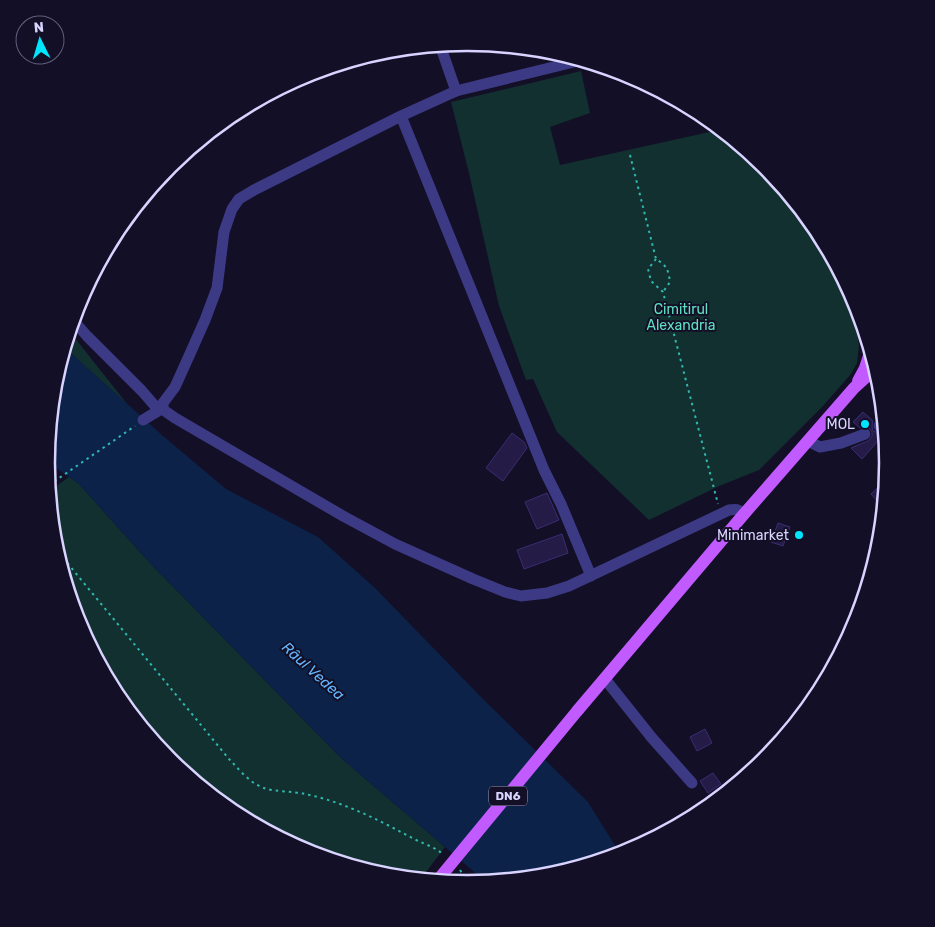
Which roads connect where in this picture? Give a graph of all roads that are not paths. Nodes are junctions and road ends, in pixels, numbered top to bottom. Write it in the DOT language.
graph roads {
  1 [pos="442,52"];
  2 [pos="568,64"];
  3 [pos="456,91"];
  4 [pos="401,116"];
  5 [pos="79,327"];
  6 [pos="867,362"];
  7 [pos="870,374"];
  8 [pos="854,388"];
  9 [pos="163,408"];
  10 [pos="143,420"];
  11 [pos="866,434"];
  12 [pos="808,440"];
  13 [pos="744,514"];
  14 [pos="590,576"];
  15 [pos="605,679"];
  16 [pos="692,784"];
  17 [pos="443,875"];
  1 -- 3 [label="street"];
  2 -- 3 [label="street"];
  3 -- 4 [label="street"];
  4 -- 9 [label="street"];
  4 -- 14 [label="street"];
  5 -- 9 [label="street"];
  6 -- 8 [label="main road, DN6"];
  7 -- 8 [label="main road, DN6"];
  8 -- 12 [label="main road, DN6"];
  9 -- 10 [label="street"];
  9 -- 14 [label="street"];
  11 -- 12 [label="street"];
  12 -- 13 [label="main road, DN6"];
  13 -- 14 [label="street"];
  13 -- 15 [label="main road, DN6"];
  15 -- 16 [label="street"];
  15 -- 17 [label="main road, DN6, bridge"];
}
